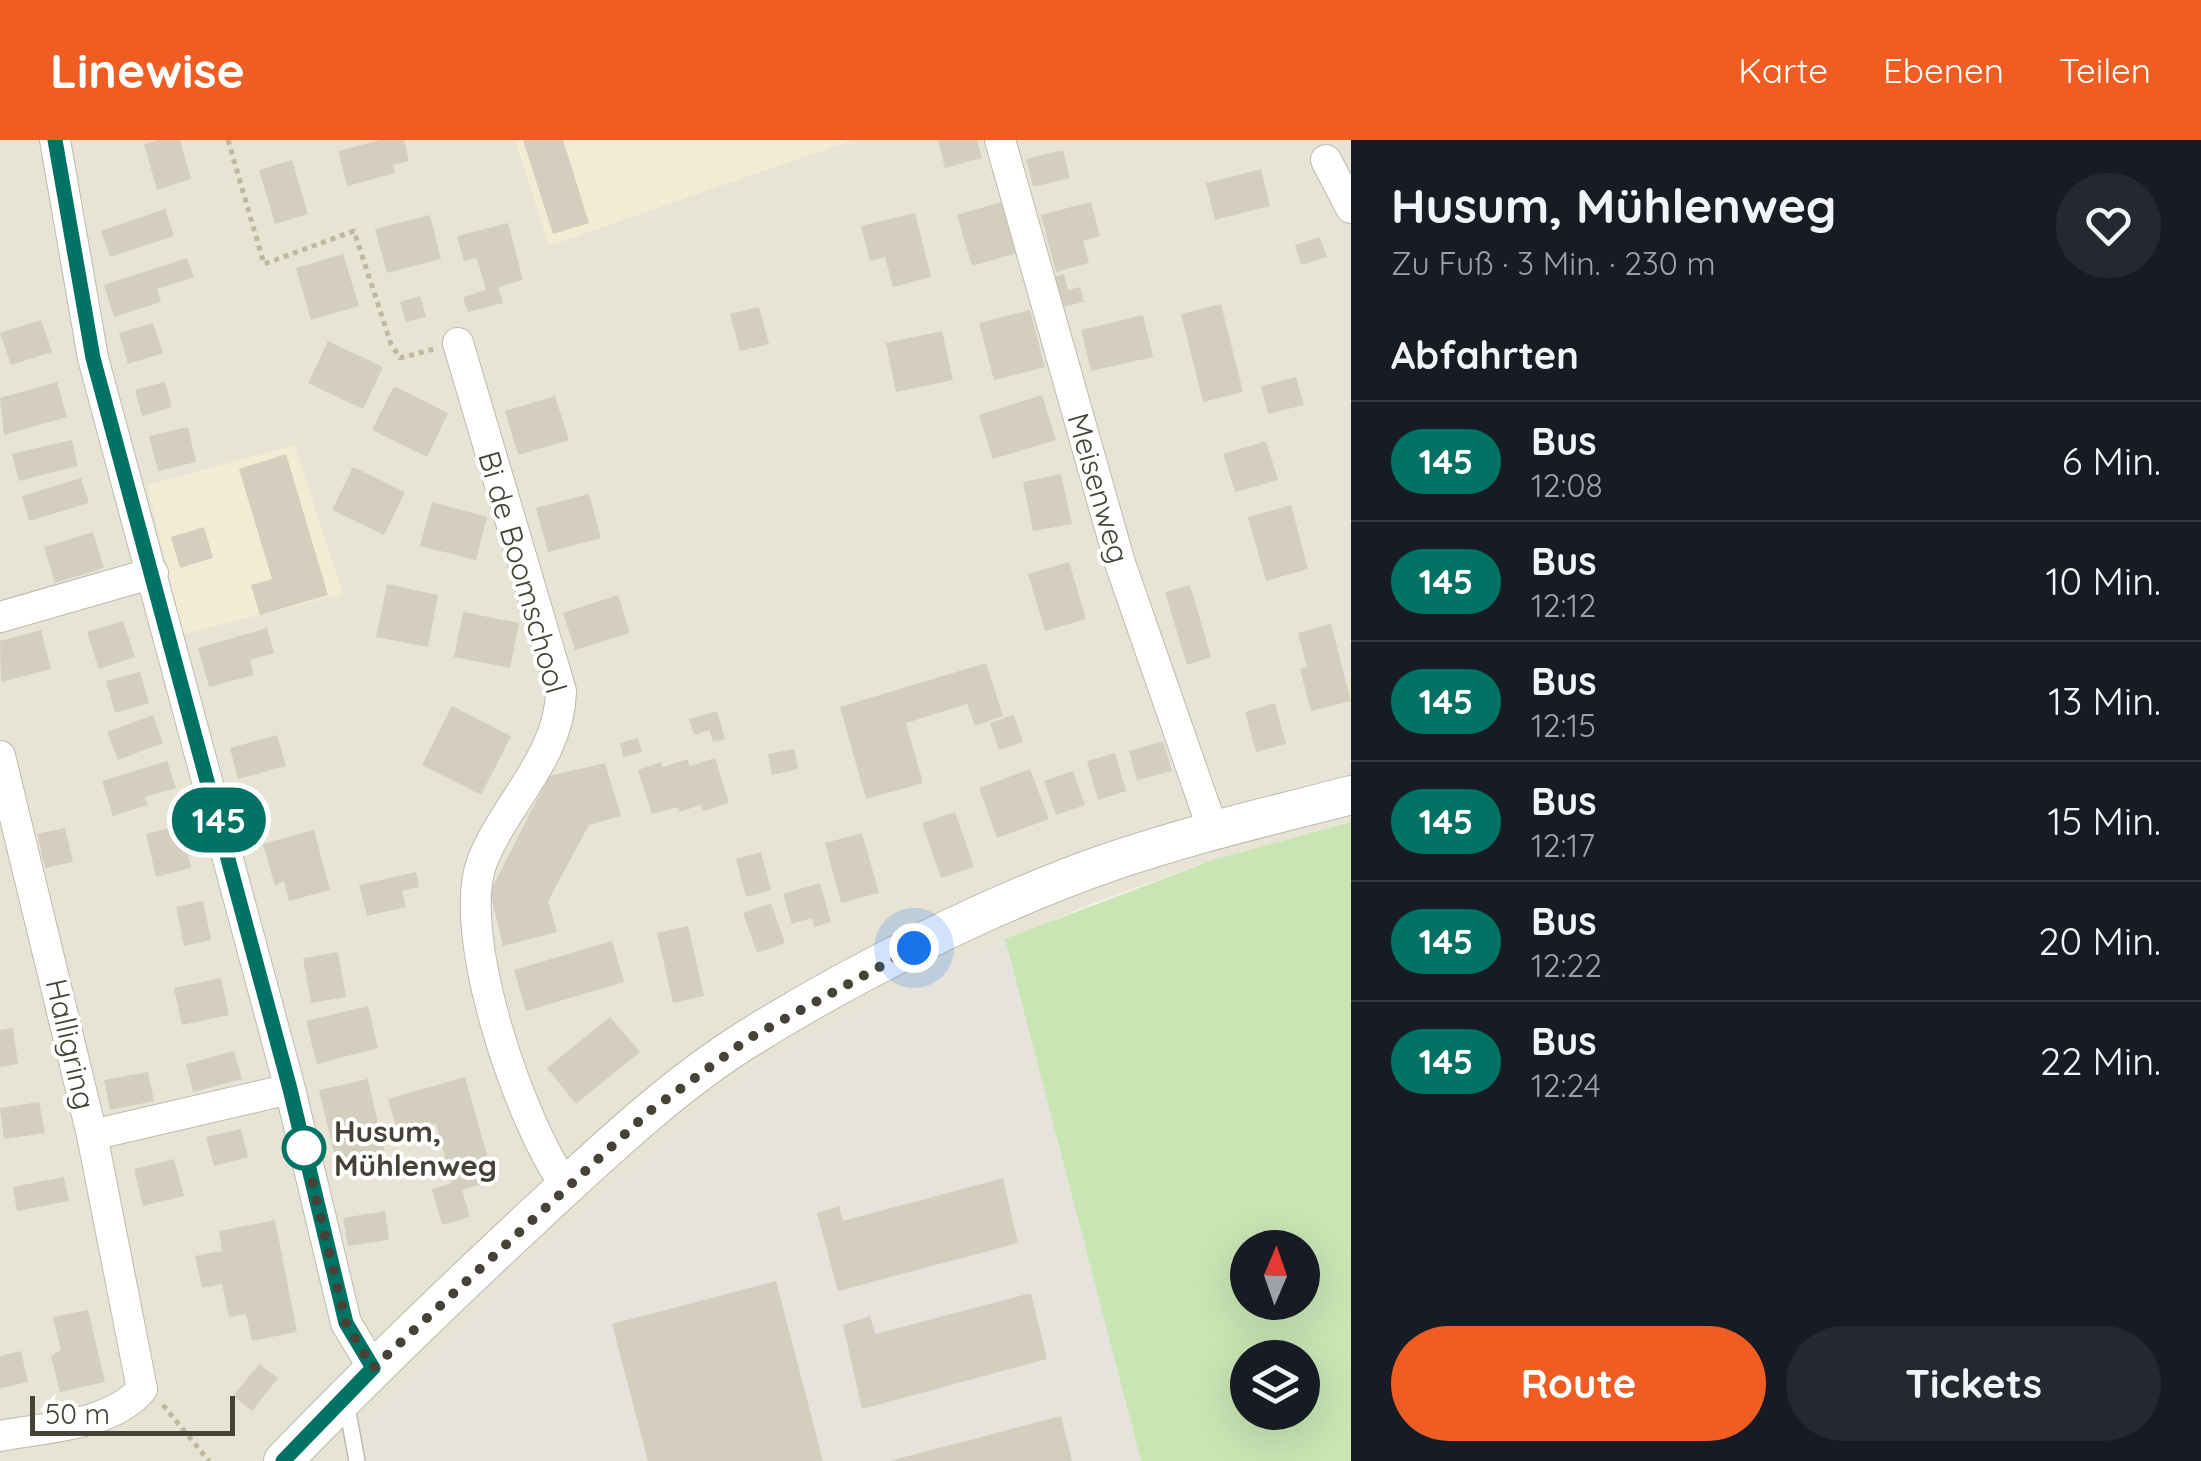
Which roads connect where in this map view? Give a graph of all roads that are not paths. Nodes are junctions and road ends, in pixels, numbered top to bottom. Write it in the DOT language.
graph roads {
  1 [pos="54,140"];
  2 [pos="1000,140"];
  3 [pos="1326,160"];
  4 [pos="1351,208"];
  5 [pos="458,343"];
  6 [pos="153,573"];
  7 [pos="0,617"];
  8 [pos="0,756"];
  9 [pos="1351,796"];
  10 [pos="1212,830"];
  11 [pos="290,1089"];
  12 [pos="92,1135"];
  13 [pos="566,1186"];
  14 [pos="373,1368"];
  15 [pos="345,1397"];
  16 [pos="0,1436"];
  17 [pos="283,1461"];
  18 [pos="358,1461"];
  1 -- 6 [label="street"];
  2 -- 10 [label="street, Meisenweg"];
  3 -- 4 [label="street"];
  5 -- 13 [label="street, Bi de Boomschool"];
  6 -- 7 [label="street"];
  6 -- 11 [label="street"];
  8 -- 12 [label="street, Halligring"];
  9 -- 10 [label="street"];
  10 -- 13 [label="street"];
  11 -- 12 [label="street, Halligring"];
  11 -- 14 [label="street"];
  12 -- 16 [label="street"];
  13 -- 14 [label="street"];
  14 -- 15 [label="street"];
  15 -- 17 [label="street"];
  15 -- 18 [label="lane"];
}
